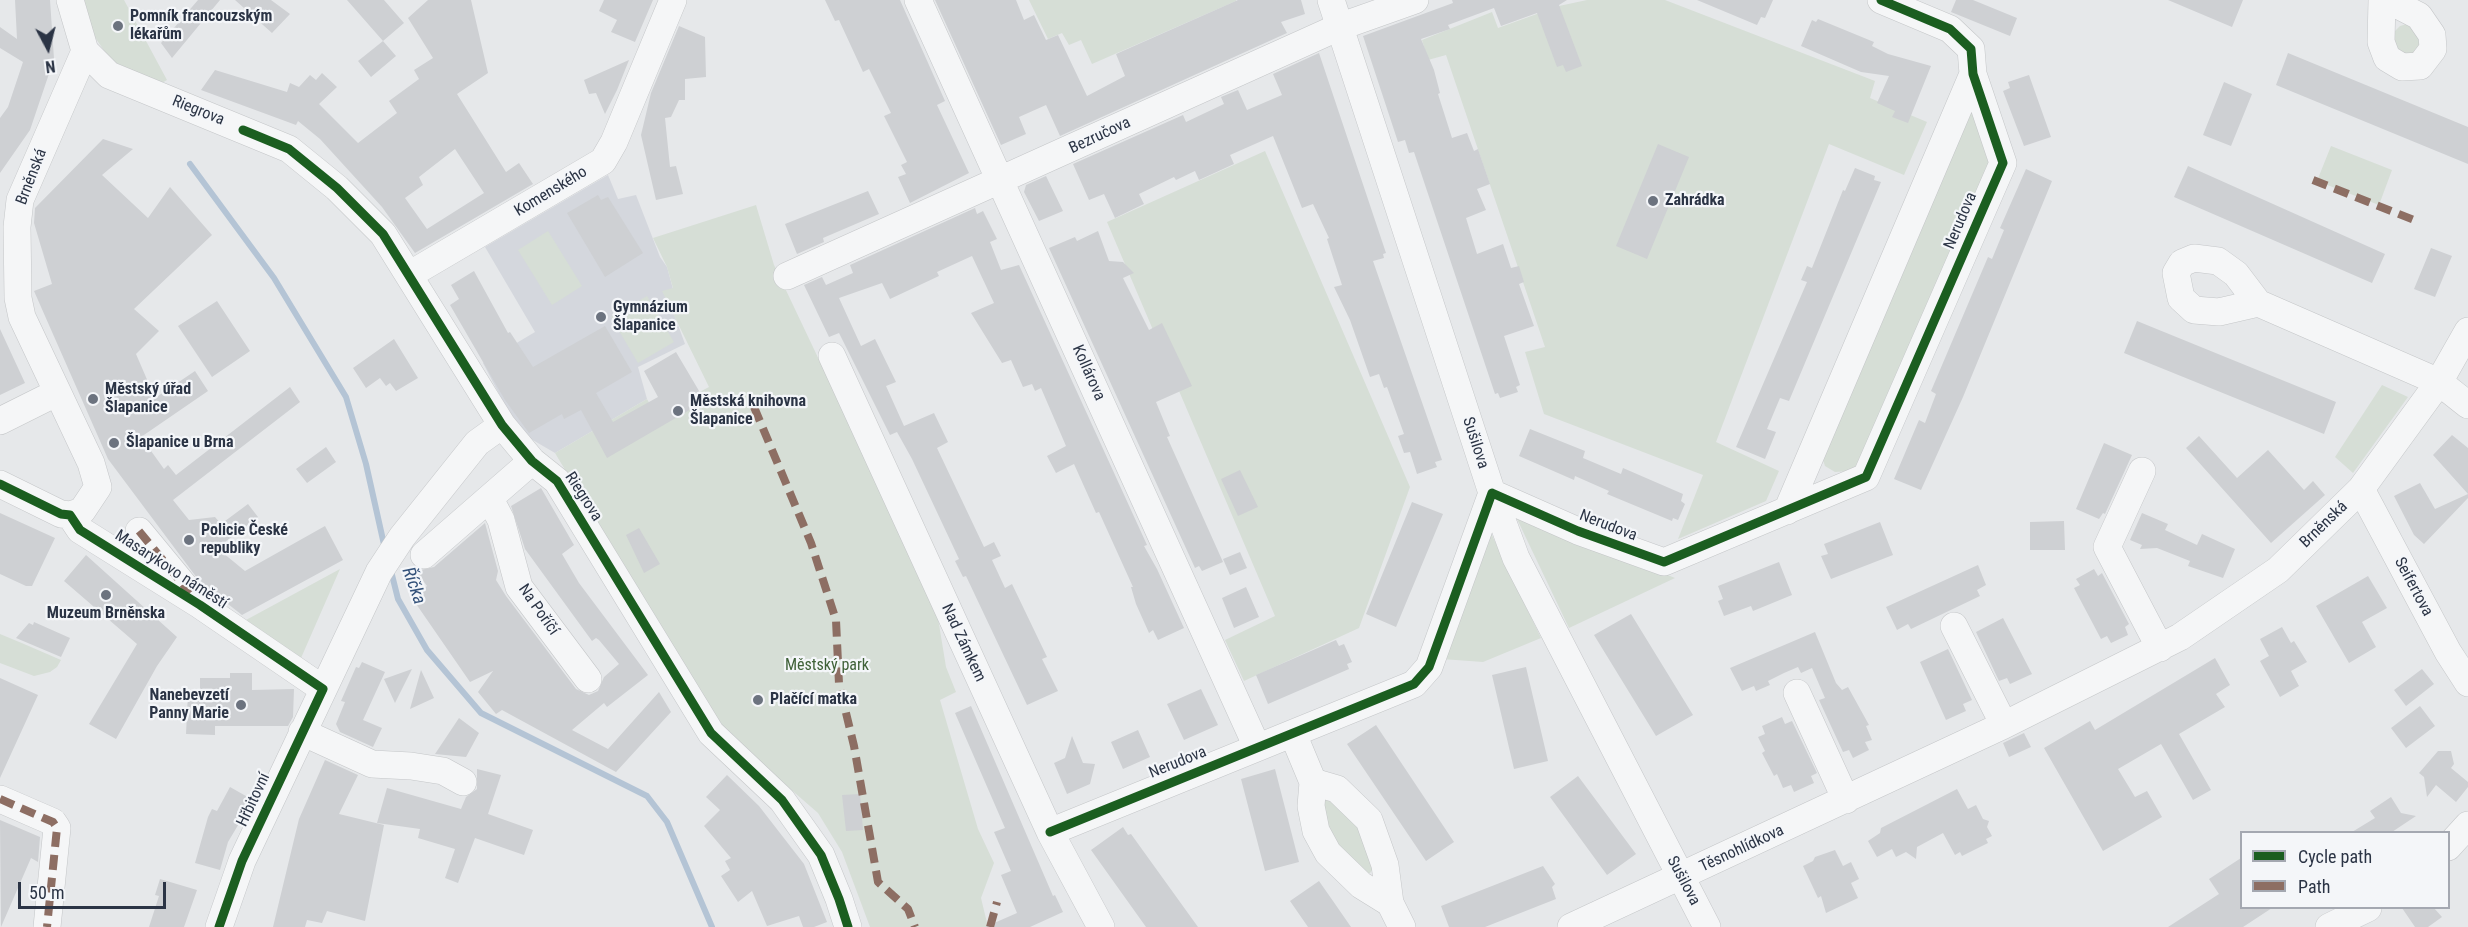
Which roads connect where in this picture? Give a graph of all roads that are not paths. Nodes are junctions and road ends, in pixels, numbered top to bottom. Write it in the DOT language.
graph roads {
  1 [pos="70,0"];
  2 [pos="673,0"];
  3 [pos="918,0"];
  4 [pos="1330,0"];
  5 [pos="1415,0"];
  6 [pos="1881,0"];
  7 [pos="2382,0"];
  8 [pos="2388,0"];
  9 [pos="1339,27"];
  10 [pos="85,51"];
  11 [pos="1973,74"];
  12 [pos="1002,181"];
  13 [pos="409,275"];
  14 [pos="787,276"];
  15 [pos="2258,303"];
  16 [pos="2468,331"];
  17 [pos="832,356"];
  18 [pos="2439,382"];
  19 [pos="56,393"];
  20 [pos="2468,405"];
  21 [pos="0,421"];
  22 [pos="502,425"];
  23 [pos="532,461"];
  24 [pos="2142,471"];
  25 [pos="0,484"];
  26 [pos="2361,489"];
  27 [pos="1492,493"];
  28 [pos="490,499"];
  29 [pos="1787,511"];
  30 [pos="70,515"];
  31 [pos="139,531"];
  32 [pos="424,555"];
  33 [pos="200,605"];
  34 [pos="1954,626"];
  35 [pos="2170,643"];
  36 [pos="588,679"];
  37 [pos="2468,683"];
  38 [pos="323,689"];
  39 [pos="1797,693"];
  40 [pos="2004,725"];
  41 [pos="302,732"];
  42 [pos="1293,734"];
  43 [pos="1257,747"];
  44 [pos="463,782"];
  45 [pos="1313,782"];
  46 [pos="0,800"];
  47 [pos="1846,800"];
  48 [pos="2468,825"];
  49 [pos="1050,832"];
  50 [pos="2450,845"];
  51 [pos="1681,878"];
  52 [pos="1390,903"];
  53 [pos="2369,915"];
  54 [pos="47,927"];
  55 [pos="219,927"];
  56 [pos="848,927"];
  57 [pos="1101,927"];
  58 [pos="1402,927"];
  59 [pos="1571,927"];
  60 [pos="1707,927"];
  61 [pos="2329,927"];
  1 -- 10 [label="street"];
  2 -- 13 [label="street, Komenského"];
  3 -- 12 [label="street, Kollárova"];
  4 -- 9 [label="street, Sušilova"];
  5 -- 9 [label="street, Bezručova"];
  6 -- 11 [label="street, Nerudova"];
  7 -- 8 [label="street"];
  9 -- 12 [label="street, Bezručova"];
  9 -- 27 [label="street, Sušilova"];
  10 -- 13 [label="street, Riegrova"];
  10 -- 19 [label="street, Brněnská"];
  11 -- 29 [label="street"];
  11 -- 29 [label="street, Nerudova"];
  12 -- 14 [label="street, Bezručova"];
  12 -- 43 [label="street, Kollárova"];
  13 -- 22 [label="street, Riegrova"];
  15 -- 18 [label="street"];
  16 -- 18 [label="street, Brněnská"];
  17 -- 49 [label="street, Nad Zámkem"];
  18 -- 20 [label="street"];
  18 -- 26 [label="street, Brněnská"];
  19 -- 21 [label="street"];
  19 -- 30 [label="street"];
  22 -- 23 [label="street, Riegrova"];
  22 -- 38 [label="street, Hřbitovní"];
  23 -- 28 [label="street"];
  23 -- 56 [label="street, Riegrova"];
  24 -- 35 [label="street"];
  25 -- 30 [label="street, Masarykovo náměstí"];
  26 -- 35 [label="street, Brněnská"];
  26 -- 37 [label="street, Seifertova"];
  27 -- 29 [label="street, Nerudova"];
  27 -- 42 [label="street, Nerudova"];
  27 -- 51 [label="street, Sušilova"];
  28 -- 32 [label="street"];
  28 -- 36 [label="street, Na Poříčí"];
  30 -- 33 [label="street, Masarykovo náměstí"];
  31 -- 33 [label="street, Masarykovo náměstí"];
  33 -- 38 [label="street, Masarykovo náměstí"];
  34 -- 40 [label="street"];
  35 -- 40 [label="street, Těsnohlídkova"];
  38 -- 41 [label="street, Hřbitovní"];
  39 -- 47 [label="street"];
  40 -- 47 [label="street, Těsnohlídkova"];
  41 -- 44 [label="street"];
  41 -- 55 [label="street, Hřbitovní"];
  42 -- 43 [label="street, Nerudova"];
  42 -- 45 [label="street"];
  43 -- 49 [label="street, Nerudova"];
  45 -- 52 [label="street"];
  45 -- 52 [label="street"];
  46 -- 54 [label="street"];
  47 -- 51 [label="street, Těsnohlídkova"];
  48 -- 50 [label="street"];
  49 -- 57 [label="street, Nad Zámkem"];
  51 -- 59 [label="street, Těsnohlídkova"];
  51 -- 60 [label="street, Sušilova"];
  52 -- 58 [label="street"];
  53 -- 61 [label="street"];
}
